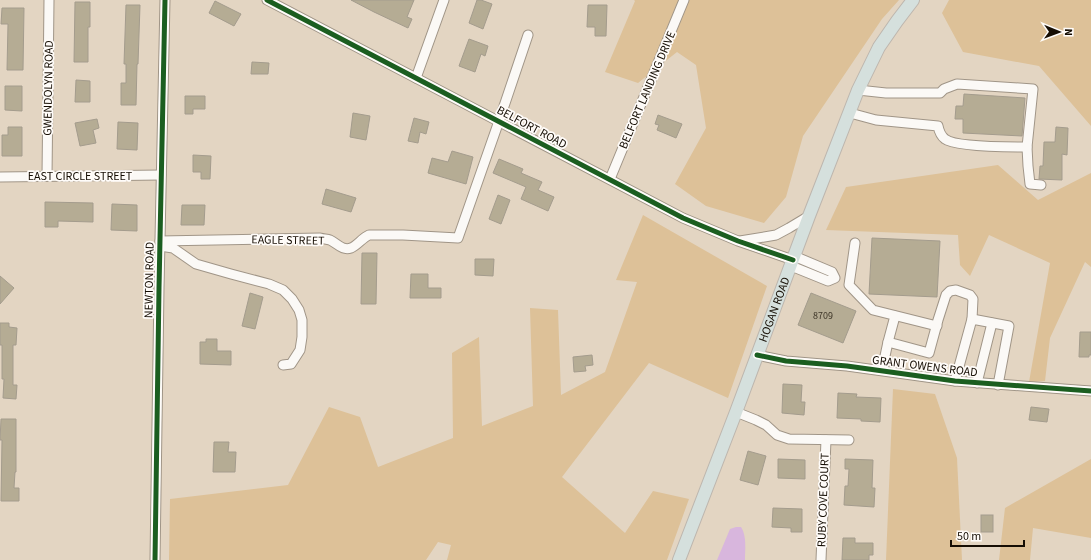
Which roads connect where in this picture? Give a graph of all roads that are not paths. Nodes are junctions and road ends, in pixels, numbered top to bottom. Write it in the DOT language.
graph roads {
  1 [pos="49,0"];
  2 [pos="165,0"];
  3 [pos="268,0"];
  4 [pos="444,0"];
  5 [pos="684,0"];
  6 [pos="913,0"];
  7 [pos="528,34"];
  8 [pos="416,78"];
  9 [pos="858,90"];
  10 [pos="850,113"];
  11 [pos="499,122"];
  12 [pos="1028,147"];
  13 [pos="47,176"];
  14 [pos="160,176"];
  15 [pos="0,177"];
  16 [pos="610,179"];
  17 [pos="1041,185"];
  18 [pos="809,216"];
  19 [pos="738,241"];
  20 [pos="160,243"];
  21 [pos="855,243"];
  22 [pos="793,261"];
  23 [pos="849,284"];
  24 [pos="895,316"];
  25 [pos="972,319"];
  26 [pos="992,323"];
  27 [pos="936,326"];
  28 [pos="888,342"];
  29 [pos="757,355"];
  30 [pos="283,365"];
  31 [pos="882,370"];
  32 [pos="955,381"];
  33 [pos="977,383"];
  34 [pos="998,384"];
  35 [pos="1091,391"];
  36 [pos="736,412"];
  37 [pos="826,440"];
  38 [pos="849,440"];
  39 [pos="155,560"];
  40 [pos="679,560"];
  41 [pos="821,560"];
  1 -- 13 [label="street, GWENDOLYN ROAD"];
  2 -- 14 [label="street, NEWTON ROAD"];
  3 -- 8 [label="street, BELFORT ROAD"];
  4 -- 8 [label="street"];
  5 -- 16 [label="street, BELFORT LANDING DRIVE"];
  6 -- 9 [label="main road, HOGAN ROAD"];
  7 -- 11 [label="street"];
  8 -- 11 [label="street, BELFORT ROAD"];
  9 -- 10 [label="main road, HOGAN ROAD"];
  9 -- 12 [label="street"];
  10 -- 12 [label="street"];
  10 -- 18 [label="main road, HOGAN ROAD"];
  11 -- 16 [label="street, BELFORT ROAD"];
  11 -- 20 [label="street, EAGLE STREET"];
  12 -- 17 [label="street"];
  13 -- 14 [label="street, EAST CIRCLE STREET"];
  13 -- 15 [label="street, EAST CIRCLE STREET"];
  14 -- 20 [label="street, NEWTON ROAD"];
  16 -- 19 [label="street, BELFORT ROAD"];
  18 -- 19 [label="street"];
  18 -- 22 [label="main road, HOGAN ROAD"];
  19 -- 22 [label="street, BELFORT ROAD"];
  20 -- 30 [label="street"];
  20 -- 39 [label="street, NEWTON ROAD"];
  21 -- 23 [label="street"];
  22 -- 23 [label="street, BELFORT ROAD"];
  22 -- 29 [label="main road, HOGAN ROAD"];
  23 -- 24 [label="street"];
  24 -- 27 [label="street"];
  24 -- 28 [label="street"];
  25 -- 26 [label="street"];
  25 -- 27 [label="street"];
  25 -- 32 [label="street"];
  26 -- 33 [label="street"];
  26 -- 34 [label="street"];
  27 -- 28 [label="street"];
  28 -- 31 [label="street"];
  29 -- 31 [label="street, GRANT OWENS ROAD"];
  29 -- 36 [label="main road, HOGAN ROAD"];
  31 -- 32 [label="street, GRANT OWENS ROAD"];
  32 -- 33 [label="street, GRANT OWENS ROAD"];
  33 -- 34 [label="street, GRANT OWENS ROAD"];
  34 -- 35 [label="street, GRANT OWENS ROAD"];
  36 -- 37 [label="street"];
  36 -- 40 [label="main road, HOGAN ROAD"];
  37 -- 38 [label="street"];
  37 -- 41 [label="street, RUBY COVE COURT"];
}
